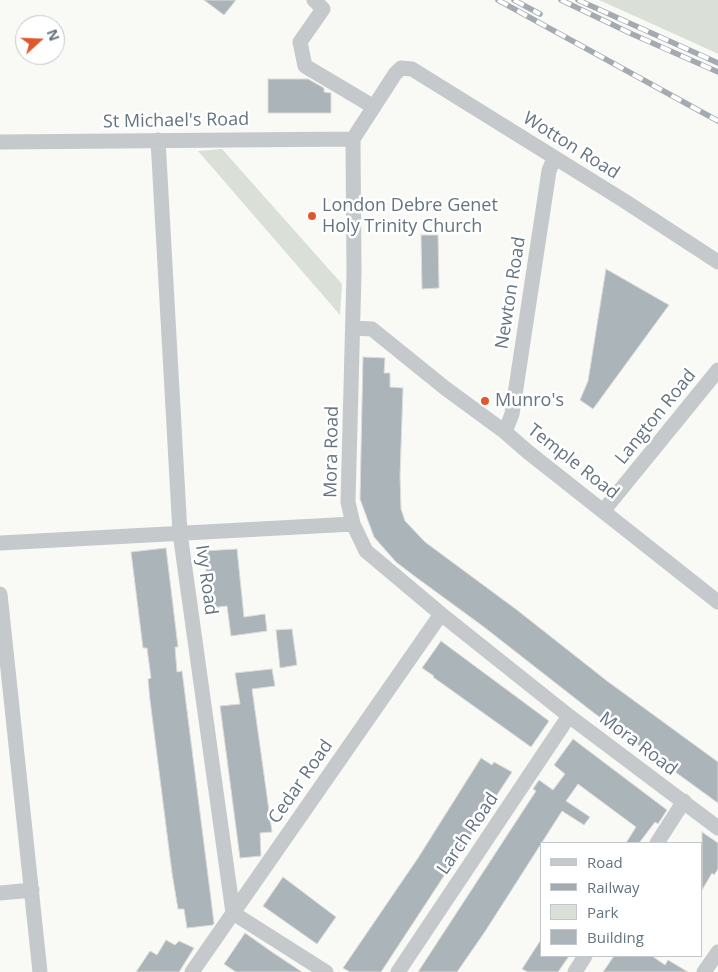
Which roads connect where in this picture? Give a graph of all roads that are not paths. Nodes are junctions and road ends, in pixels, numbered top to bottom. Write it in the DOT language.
graph roads {
  1 [pos="314,0"];
  2 [pos="374,107"];
  3 [pos="353,139"];
  4 [pos="158,140"];
  5 [pos="0,142"];
  6 [pos="554,158"];
  7 [pos="718,262"];
  8 [pos="353,328"];
  9 [pos="718,370"];
  10 [pos="505,432"];
  11 [pos="604,510"];
  12 [pos="353,524"];
  13 [pos="180,533"];
  14 [pos="0,544"];
  15 [pos="0,594"];
  16 [pos="716,597"];
  17 [pos="441,614"];
  18 [pos="6,714"];
  19 [pos="569,716"];
  20 [pos="684,801"];
  21 [pos="718,828"];
  22 [pos="658,842"];
  23 [pos="32,890"];
  24 [pos="0,893"];
  25 [pos="233,913"];
  26 [pos="718,952"];
  27 [pos="585,957"];
  28 [pos="40,972"];
  29 [pos="192,972"];
  30 [pos="326,972"];
  31 [pos="398,972"];
  32 [pos="575,972"];
  33 [pos="704,972"];
  1 -- 2 [label="street"];
  2 -- 3 [label="street"];
  2 -- 6 [label="street, Wotton Road"];
  3 -- 4 [label="street, St Michael's Road"];
  3 -- 8 [label="street, Mora Road"];
  4 -- 5 [label="street, St Michael's Road"];
  4 -- 13 [label="street, Ivy Road"];
  6 -- 7 [label="street, Wotton Road"];
  6 -- 10 [label="street, Newton Road"];
  8 -- 10 [label="street, Temple Road"];
  8 -- 12 [label="street, Mora Road"];
  9 -- 11 [label="street, Langton Road"];
  10 -- 11 [label="street, Temple Road"];
  11 -- 16 [label="street, Temple Road"];
  12 -- 13 [label="street"];
  12 -- 17 [label="street, Mora Road"];
  13 -- 14 [label="street"];
  13 -- 25 [label="street, Ivy Road"];
  15 -- 18 [label="street"];
  17 -- 19 [label="street, Mora Road"];
  17 -- 25 [label="street, Cedar Road"];
  18 -- 23 [label="street"];
  19 -- 20 [label="street, Mora Road"];
  19 -- 31 [label="street, Larch Road"];
  20 -- 21 [label="street, Mora Road"];
  20 -- 22 [label="street"];
  23 -- 24 [label="street"];
  23 -- 28 [label="street"];
  25 -- 29 [label="street, Cedar Road"];
  25 -- 30 [label="street"];
  26 -- 33 [label="street"];
  27 -- 32 [label="street"];
}
